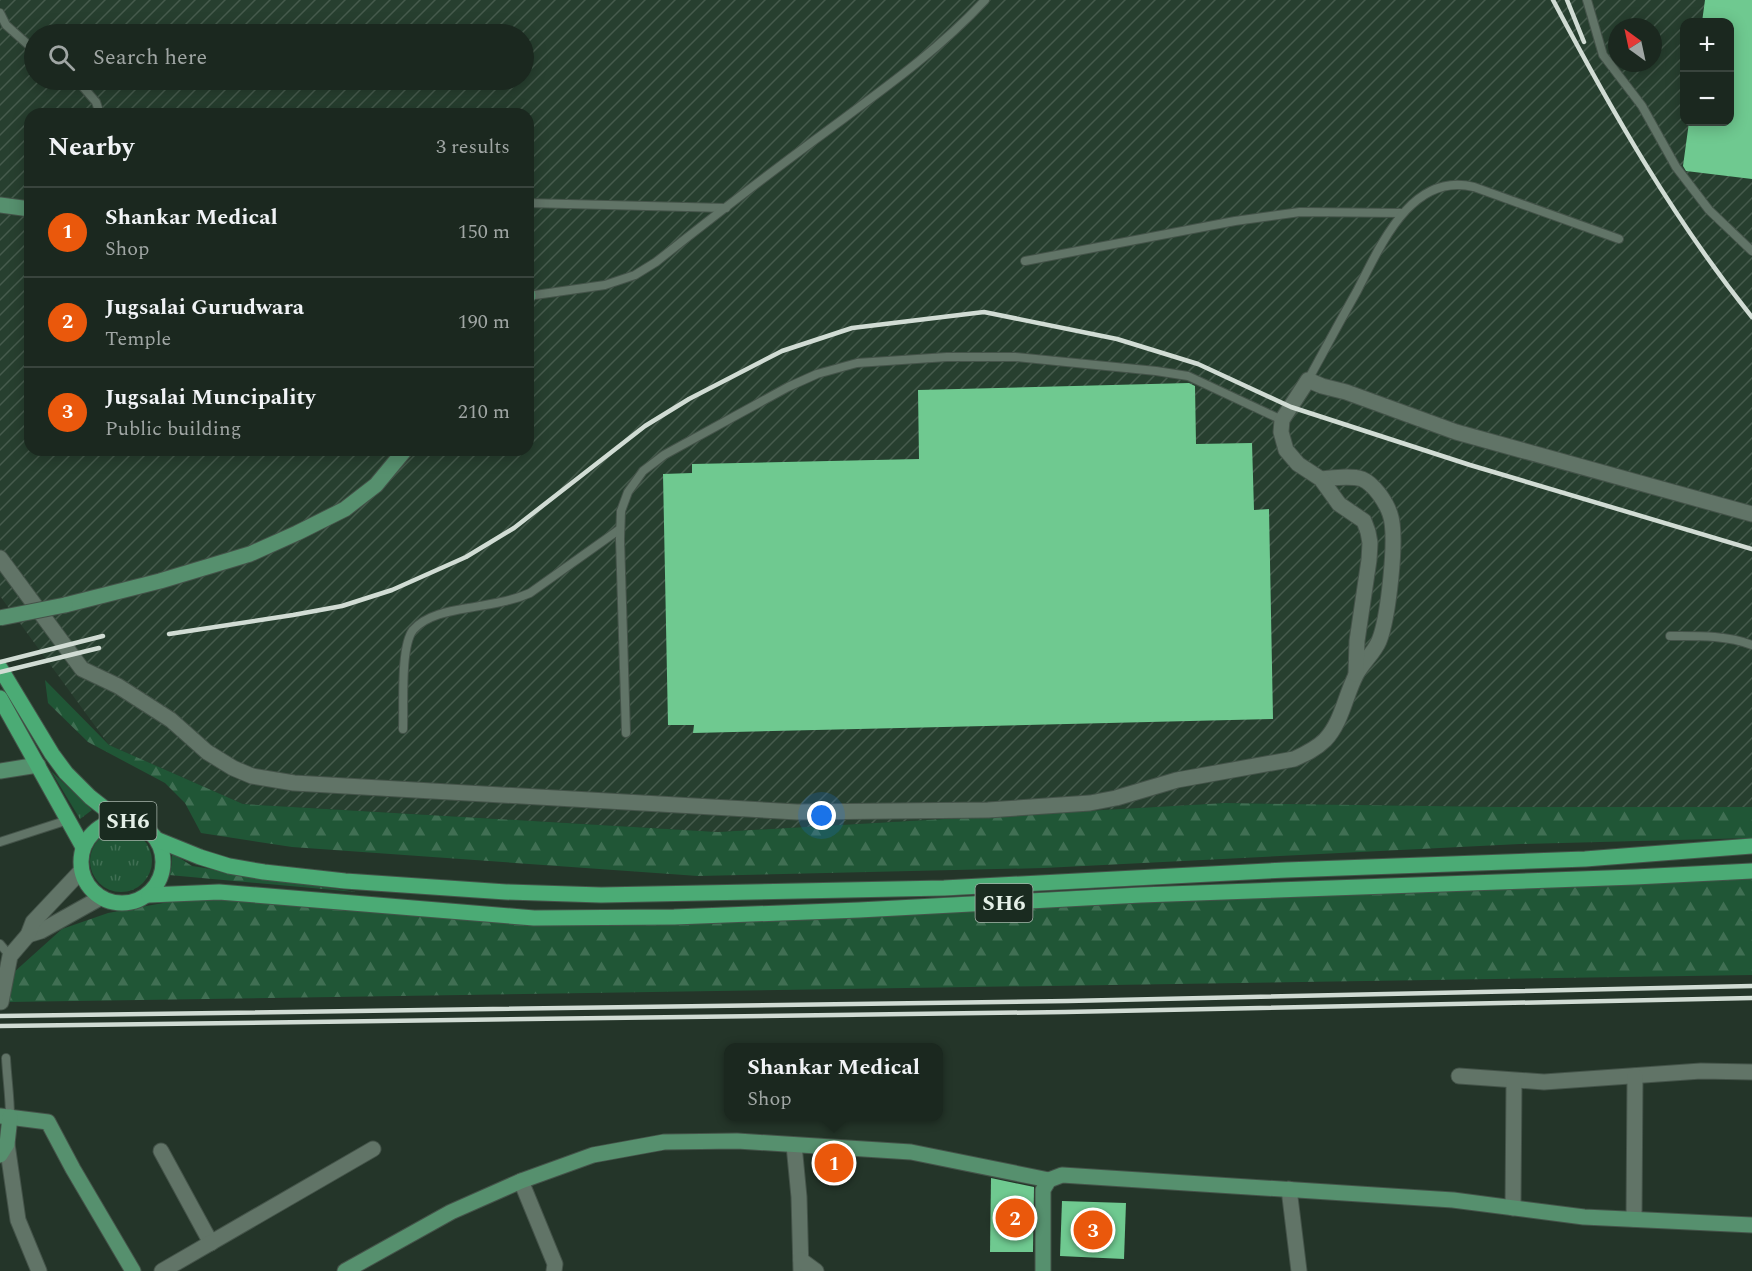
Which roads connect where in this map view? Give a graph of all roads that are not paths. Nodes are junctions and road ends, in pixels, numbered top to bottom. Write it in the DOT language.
graph roads {
  1 [pos="985,0"];
  2 [pos="1587,0"];
  3 [pos="0,13"];
  4 [pos="24,41"];
  5 [pos="86,90"];
  6 [pos="98,108"];
  7 [pos="534,203"];
  8 [pos="0,205"];
  9 [pos="24,208"];
  10 [pos="726,208"];
  11 [pos="1402,213"];
  12 [pos="1619,239"];
  13 [pos="1752,251"];
  14 [pos="1025,261"];
  15 [pos="534,294"];
  16 [pos="1308,380"];
  17 [pos="1282,420"];
  18 [pos="400,456"];
  19 [pos="1321,479"];
  20 [pos="1752,514"];
  21 [pos="620,529"];
  22 [pos="0,558"];
  23 [pos="0,618"];
  24 [pos="1670,636"];
  25 [pos="1752,645"];
  26 [pos="0,668"];
  27 [pos="1356,674"];
  28 [pos="0,698"];
  29 [pos="403,729"];
  30 [pos="626,733"];
  31 [pos="38,765"];
  32 [pos="0,771"];
  33 [pos="68,820"];
  34 [pos="127,820"];
  35 [pos="158,840"];
  36 [pos="0,842"];
  37 [pos="1752,846"];
  38 [pos="83,847"];
  39 [pos="81,871"];
  40 [pos="1752,871"];
  41 [pos="148,895"];
  42 [pos="100,898"];
  43 [pos="28,935"];
  44 [pos="5,950"];
  45 [pos="1,1002"];
  46 [pos="6,1058"];
  47 [pos="1752,1072"];
  48 [pos="1459,1076"];
  49 [pos="1635,1076"];
  50 [pos="1514,1081"];
  51 [pos="0,1084"];
  52 [pos="10,1085"];
  53 [pos="5,1117"];
  54 [pos="794,1145"];
  55 [pos="4,1149"];
  56 [pos="373,1149"];
  57 [pos="161,1151"];
  58 [pos="1049,1180"];
  59 [pos="521,1181"];
  60 [pos="1289,1189"];
  61 [pos="1513,1208"];
  62 [pos="1634,1219"];
  63 [pos="1752,1225"];
  64 [pos="211,1243"];
  65 [pos="801,1266"];
  66 [pos="551,1269"];
  67 [pos="39,1271"];
  68 [pos="133,1271"];
  69 [pos="162,1271"];
  70 [pos="345,1271"];
  71 [pos="816,1271"];
  72 [pos="1043,1271"];
  73 [pos="1299,1271"];
  1 -- 10 [label="lane"];
  2 -- 13 [label="lane"];
  3 -- 4 [label="lane"];
  5 -- 6 [label="lane"];
  7 -- 10 [label="lane"];
  8 -- 9 [label="street"];
  10 -- 15 [label="lane"];
  11 -- 12 [label="lane"];
  11 -- 14 [label="lane"];
  11 -- 16 [label="lane"];
  16 -- 17 [label="street"];
  16 -- 20 [label="street"];
  17 -- 19 [label="street"];
  17 -- 21 [label="lane"];
  18 -- 23 [label="street, bridge"];
  19 -- 27 [label="street"];
  19 -- 27 [label="street"];
  21 -- 29 [label="lane"];
  21 -- 30 [label="lane"];
  22 -- 27 [label="street"];
  24 -- 25 [label="lane"];
  26 -- 34 [label="main road, SH6"];
  28 -- 31 [label="main road, SH6"];
  31 -- 32 [label="street"];
  31 -- 33 [label="main road, SH6"];
  33 -- 36 [label="lane"];
  33 -- 38 [label="main road, SH6"];
  34 -- 35 [label="main road, SH6"];
  34 -- 38 [label="main road, SH6"];
  35 -- 37 [label="main road, SH6"];
  35 -- 41 [label="main road, SH6"];
  38 -- 39 [label="main road, SH6"];
  39 -- 42 [label="main road, SH6"];
  39 -- 43 [label="street"];
  40 -- 41 [label="main road, SH6"];
  41 -- 42 [label="main road, SH6"];
  42 -- 43 [label="street"];
  43 -- 44 [label="street"];
  44 -- 45 [label="street"];
  46 -- 52 [label="lane"];
  47 -- 49 [label="street"];
  48 -- 50 [label="street"];
  49 -- 50 [label="street"];
  49 -- 62 [label="street"];
  50 -- 61 [label="street"];
  51 -- 52 [label="lane"];
  52 -- 53 [label="lane"];
  53 -- 55 [label="street"];
  53 -- 68 [label="street"];
  54 -- 58 [label="street"];
  54 -- 59 [label="street"];
  54 -- 65 [label="street"];
  55 -- 67 [label="street"];
  56 -- 64 [label="street"];
  57 -- 64 [label="street"];
  58 -- 60 [label="street"];
  58 -- 72 [label="street"];
  59 -- 66 [label="street"];
  59 -- 70 [label="street"];
  60 -- 61 [label="street"];
  60 -- 73 [label="street"];
  61 -- 62 [label="street"];
  62 -- 63 [label="street"];
  64 -- 69 [label="street"];
  65 -- 71 [label="street"];
}
